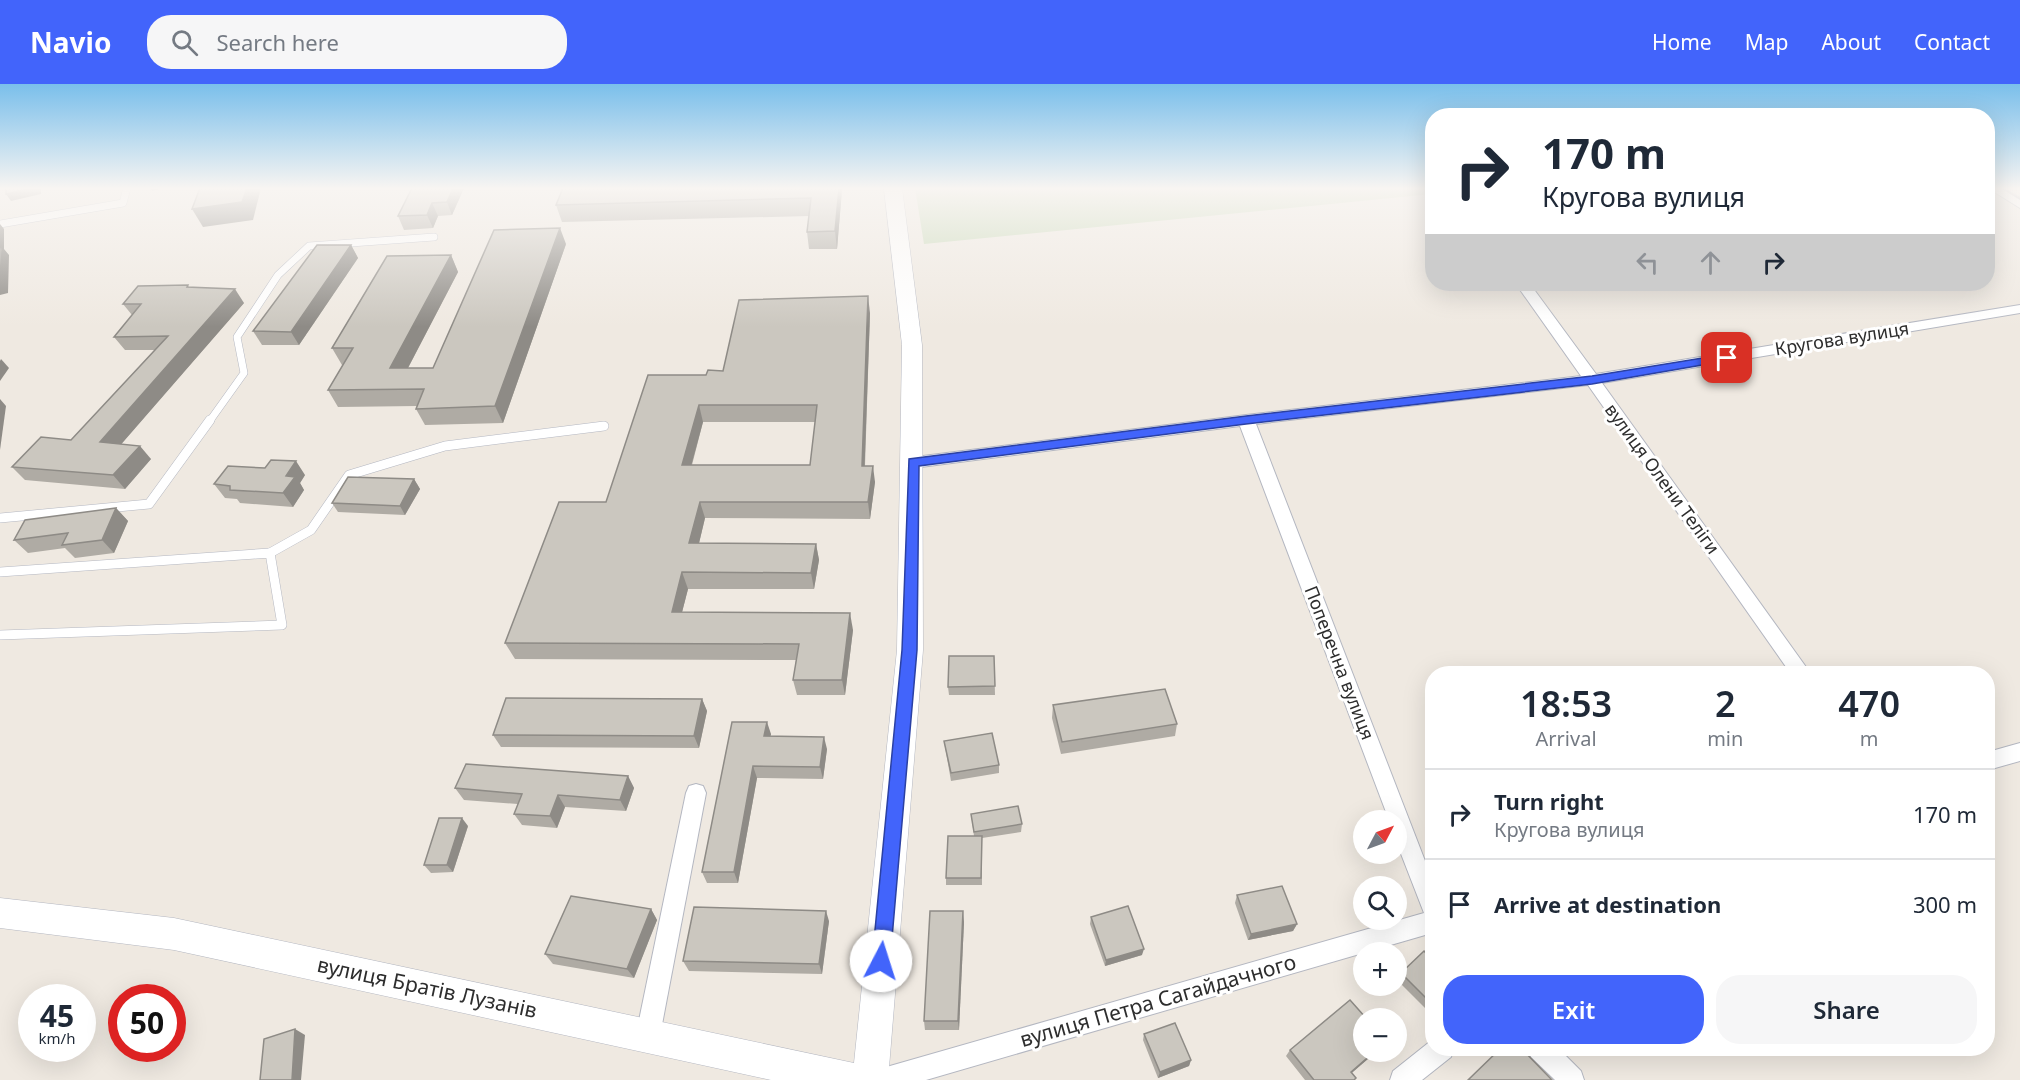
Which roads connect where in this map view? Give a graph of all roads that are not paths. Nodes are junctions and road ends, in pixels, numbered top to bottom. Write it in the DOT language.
graph roads {
  1 [pos="899,234"];
  2 [pos="434,237"];
  3 [pos="1528,291"];
  4 [pos="2020,309"];
  5 [pos="1592,380"];
  6 [pos="1246,420"];
  7 [pos="604,426"];
  8 [pos="913,462"];
  9 [pos="0,518"];
  10 [pos="270,553"];
  11 [pos="0,572"];
  12 [pos="0,634"];
  13 [pos="1796,666"];
  14 [pos="2020,752"];
  15 [pos="1995,759"];
  16 [pos="696,793"];
  17 [pos="1425,888"];
  18 [pos="0,914"];
  19 [pos="1425,924"];
  20 [pos="648,1035"];
  21 [pos="1432,1056"];
  22 [pos="1548,1056"];
  23 [pos="852,1080"];
  24 [pos="870,1080"];
  25 [pos="883,1080"];
  26 [pos="1402,1080"];
  27 [pos="1572,1080"];
  1 -- 8 [label="main road"];
  2 -- 9 [label="lane"];
  3 -- 5 [label="street, вулиця Олени Теліги"];
  4 -- 5 [label="street, Кругова вулиця"];
  5 -- 6 [label="street, Кругова вулиця"];
  5 -- 13 [label="street, вулиця Олени Теліги"];
  6 -- 8 [label="street, Кругова вулиця"];
  6 -- 17 [label="street, Поперечна вулиця"];
  7 -- 10 [label="lane"];
  8 -- 24 [label="main road"];
  10 -- 11 [label="lane"];
  10 -- 12 [label="lane"];
  14 -- 15 [label="street"];
  16 -- 20 [label="street"];
  18 -- 20 [label="main road, вулиця Братів Лузанів"];
  19 -- 25 [label="street, вулиця Петра Сагайдачного"];
  20 -- 23 [label="main road, вулиця Братів Лузанів"];
  21 -- 26 [label="street"];
  22 -- 27 [label="street"];
}
